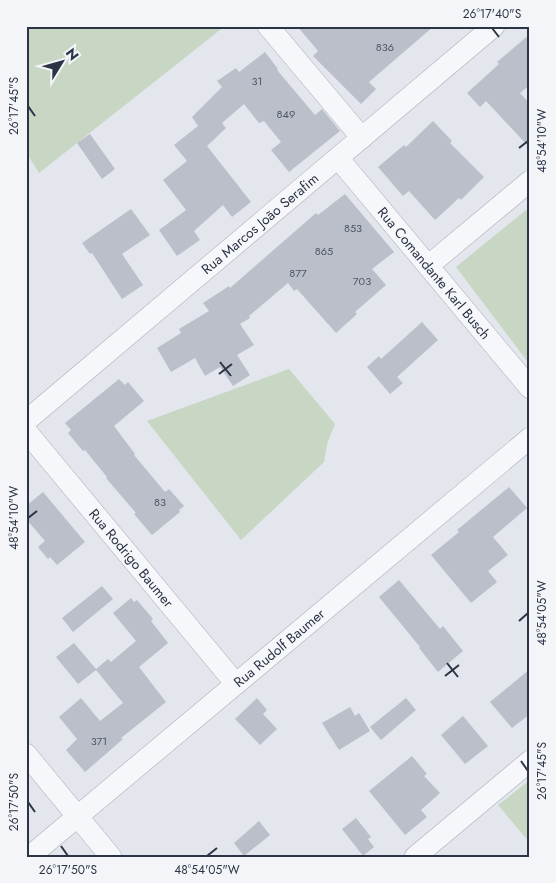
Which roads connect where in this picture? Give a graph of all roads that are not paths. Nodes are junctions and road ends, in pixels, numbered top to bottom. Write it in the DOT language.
graph roads {
  1 [pos="268,26"];
  2 [pos="494,26"];
  3 [pos="362,138"];
  4 [pos="338,158"];
  5 [pos="530,181"];
  6 [pos="428,266"];
  7 [pos="530,388"];
  8 [pos="26,421"];
  9 [pos="26,431"];
  10 [pos="530,438"];
  11 [pos="236,684"];
  12 [pos="26,754"];
  13 [pos="530,761"];
  14 [pos="78,816"];
  15 [pos="29,857"];
  16 [pos="111,857"];
  17 [pos="415,857"];
  1 -- 3 [label="street"];
  2 -- 3 [label="street, Rua Marcos João Serafim"];
  3 -- 4 [label="street, Rua Marcos João Serafim"];
  4 -- 6 [label="street, Rua Comandante Karl Busch"];
  4 -- 8 [label="street, Rua Marcos João Serafim"];
  5 -- 6 [label="street"];
  6 -- 7 [label="street, Rua Comandante Karl Busch"];
  9 -- 11 [label="street, Rua Rodrigo Baumer"];
  10 -- 11 [label="street, Rua Rudolf Baumer"];
  11 -- 14 [label="street, Rua Rudolf Baumer"];
  12 -- 14 [label="street"];
  13 -- 17 [label="street"];
  14 -- 15 [label="street, Rua Rudolf Baumer"];
  14 -- 16 [label="street"];
}
